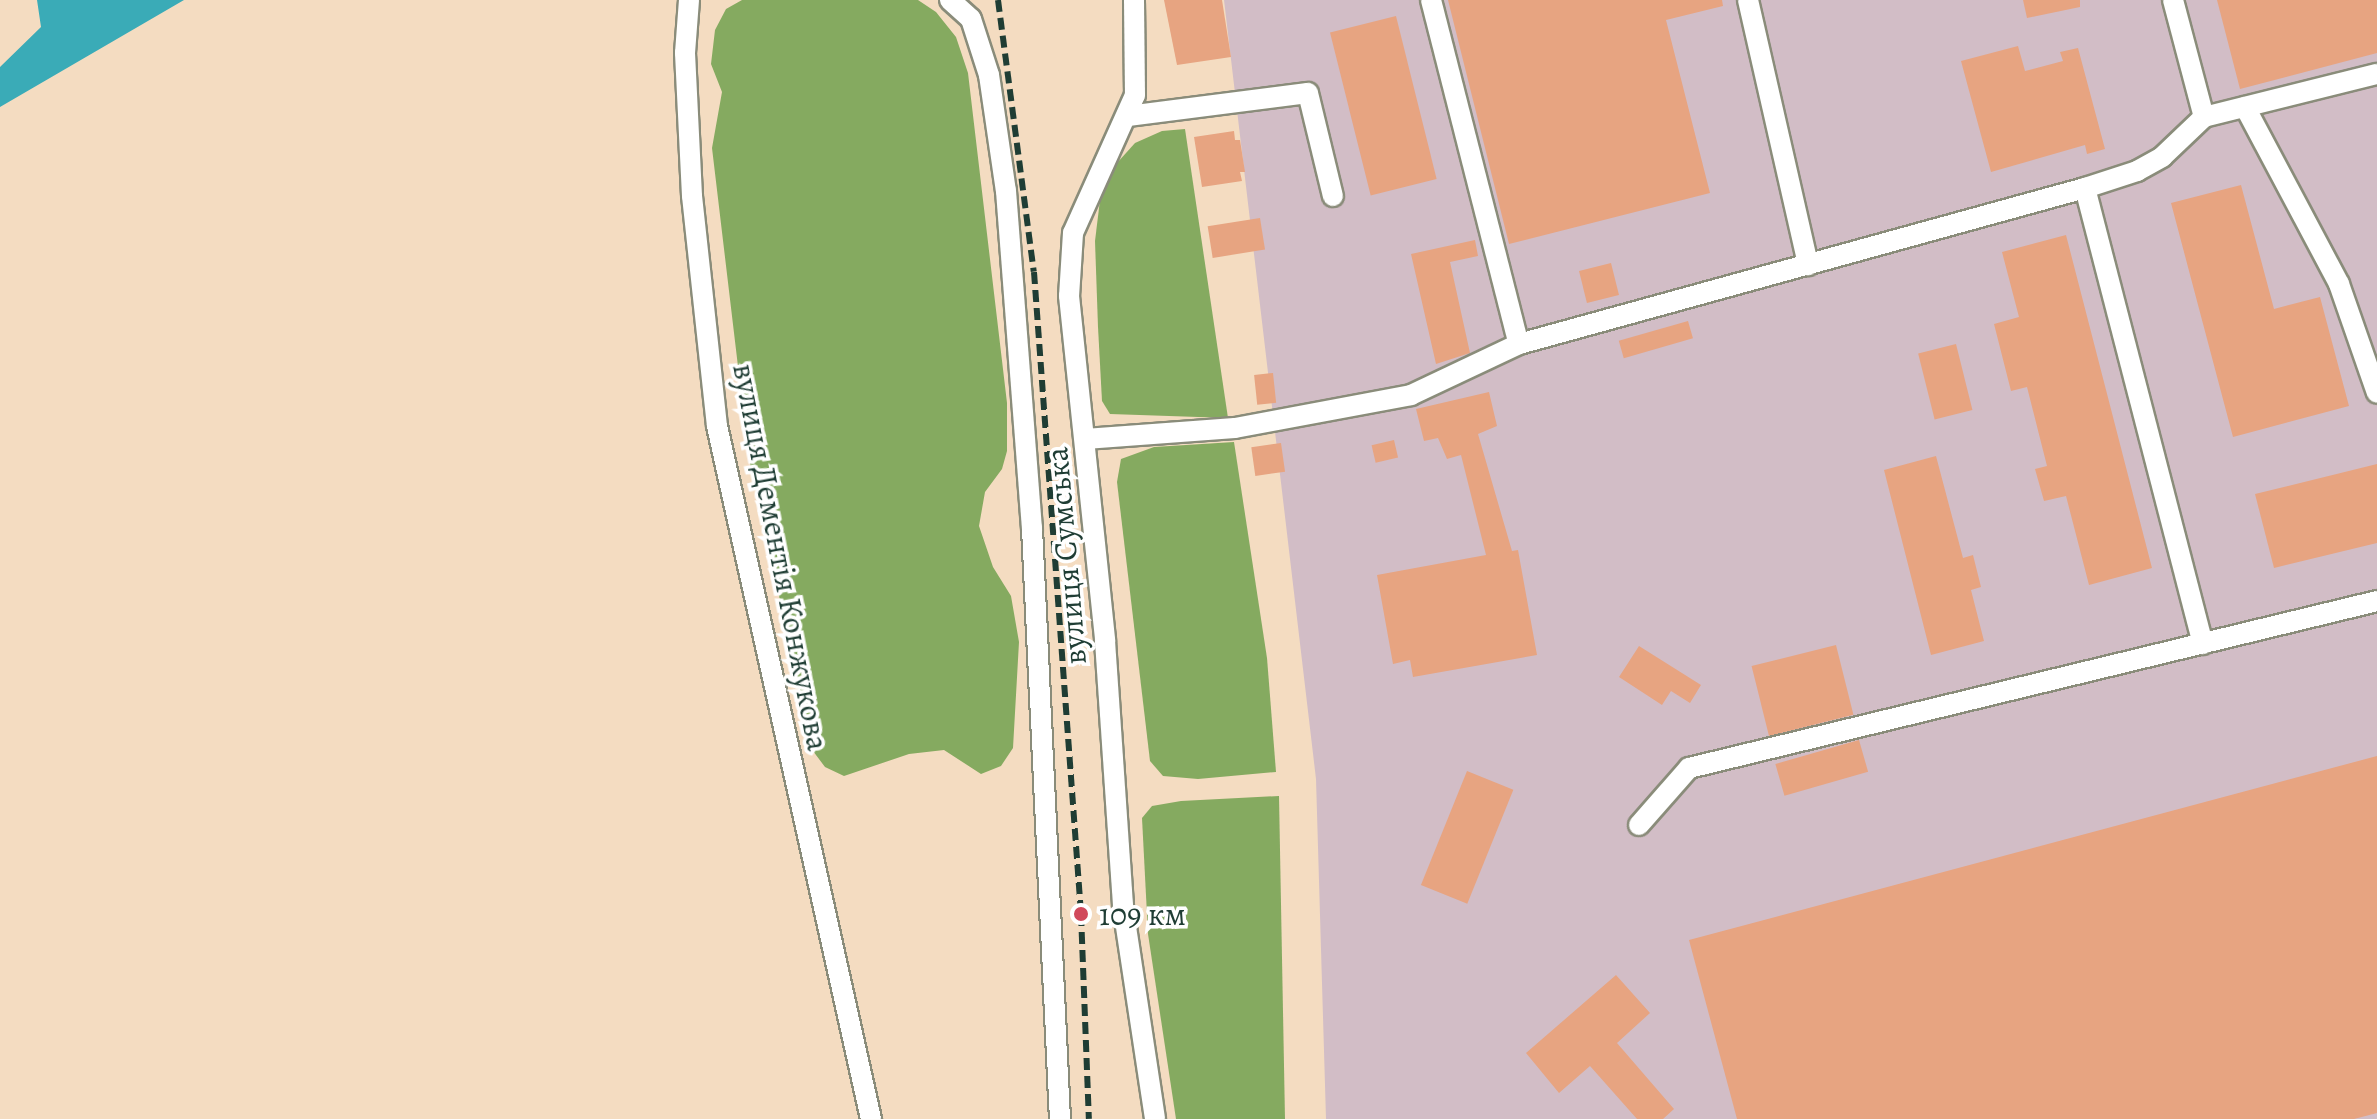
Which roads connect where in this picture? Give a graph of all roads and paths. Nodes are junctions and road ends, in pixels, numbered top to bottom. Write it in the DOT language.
graph roads {
  1 [pos="689,0"];
  2 [pos="950,0"];
  3 [pos="1134,0"];
  4 [pos="1431,0"];
  5 [pos="1748,0"];
  6 [pos="2173,0"];
  7 [pos="2377,74"];
  8 [pos="2245,107"];
  9 [pos="1128,116"];
  10 [pos="2204,117"];
  11 [pos="2085,188"];
  12 [pos="1333,196"];
  13 [pos="1808,265"];
  14 [pos="1519,344"];
  15 [pos="2377,393"];
  16 [pos="1085,439"];
  17 [pos="2377,601"];
  18 [pos="2203,644"];
  19 [pos="1639,825"];
  20 [pos="871,1119"];
  21 [pos="1060,1119"];
  22 [pos="1155,1119"];
  1 -- 20 [label="street, вулиця Дементія Конжукова"];
  2 -- 21 [label="street"];
  3 -- 9 [label="street, вулиця Сумська"];
  4 -- 14 [label="street"];
  5 -- 13 [label="street"];
  6 -- 10 [label="street"];
  7 -- 8 [label="street"];
  8 -- 10 [label="street"];
  8 -- 15 [label="street"];
  9 -- 12 [label="street"];
  9 -- 16 [label="street, вулиця Сумська"];
  10 -- 11 [label="street"];
  11 -- 13 [label="street"];
  11 -- 18 [label="street"];
  13 -- 14 [label="street"];
  14 -- 16 [label="street"];
  16 -- 22 [label="street, вулиця Сумська"];
  17 -- 18 [label="street"];
  18 -- 19 [label="street"];
}
